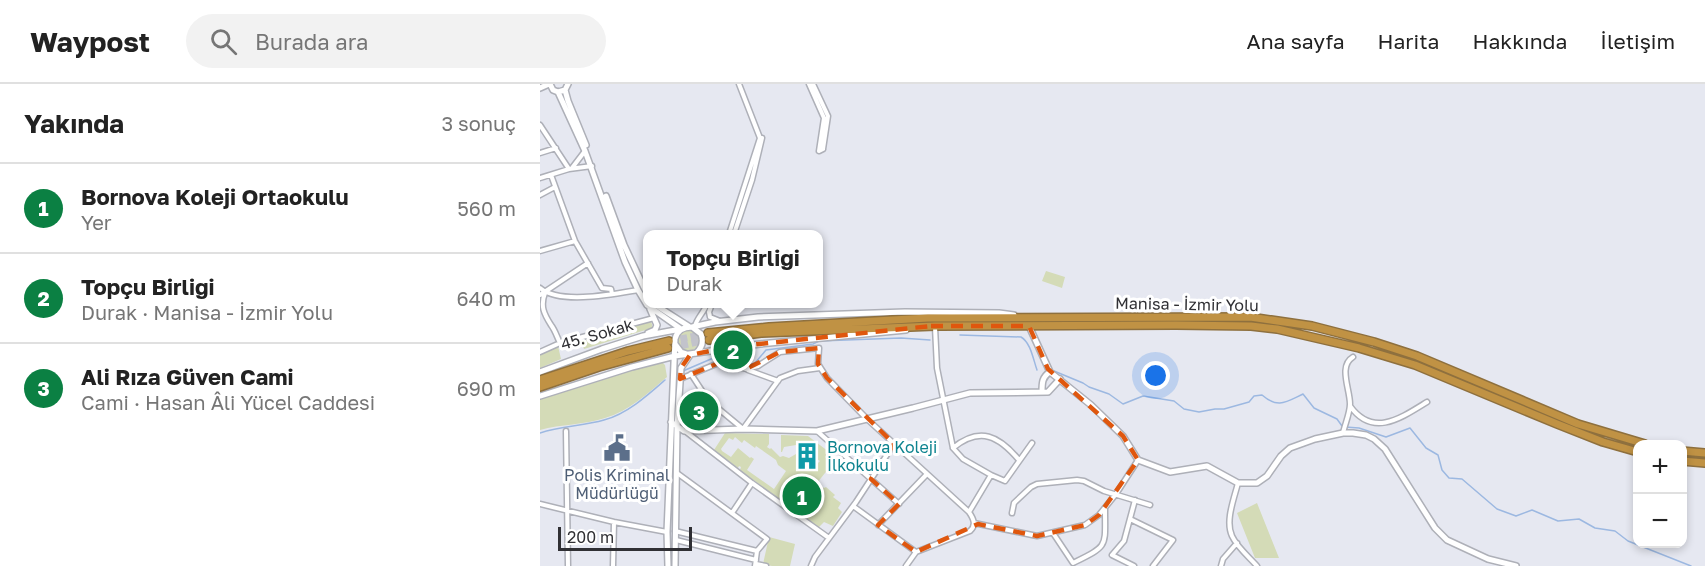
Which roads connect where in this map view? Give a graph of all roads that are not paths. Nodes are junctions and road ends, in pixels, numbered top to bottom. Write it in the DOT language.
graph roads {
  1 [pos="549,84"];
  2 [pos="741,84"];
  3 [pos="811,84"];
  4 [pos="568,86"];
  5 [pos="540,88"];
  6 [pos="558,92"];
  7 [pos="540,125"];
  8 [pos="555,148"];
  9 [pos="585,151"];
  10 [pos="540,153"];
  11 [pos="592,166"];
  12 [pos="570,168"];
  13 [pos="551,176"];
  14 [pos="540,178"];
  15 [pos="555,187"];
  16 [pos="540,195"];
  17 [pos="730,230"];
  18 [pos="735,230"];
  19 [pos="575,240"];
  20 [pos="540,245"];
  21 [pos="541,251"];
  22 [pos="588,263"];
  23 [pos="643,284"];
  24 [pos="540,288"];
  25 [pos="638,290"];
  26 [pos="545,292"];
  27 [pos="612,294"];
  28 [pos="540,295"];
  29 [pos="643,298"];
  30 [pos="649,308"];
  31 [pos="651,308"];
  32 [pos="662,308"];
  33 [pos="706,308"];
  34 [pos="710,308"];
  35 [pos="1030,317"];
  36 [pos="654,318"];
  37 [pos="720,321"];
  38 [pos="933,326"];
  39 [pos="1029,326"];
  40 [pos="693,327"];
  41 [pos="681,329"];
  42 [pos="643,336"];
  43 [pos="560,343"];
  44 [pos="671,344"];
  45 [pos="540,352"];
  46 [pos="690,354"];
  47 [pos="675,356"];
  48 [pos="1353,357"];
  49 [pos="820,368"];
  50 [pos="746,369"];
  51 [pos="540,372"];
  52 [pos="1050,372"];
  53 [pos="691,374"];
  54 [pos="680,379"];
  55 [pos="1060,379"];
  56 [pos="540,380"];
  57 [pos="778,381"];
  58 [pos="540,387"];
  59 [pos="1042,392"];
  60 [pos="540,396"];
  61 [pos="944,400"];
  62 [pos="1427,402"];
  63 [pos="1350,406"];
  64 [pos="867,419"];
  65 [pos="674,424"];
  66 [pos="743,429"];
  67 [pos="566,430"];
  68 [pos="684,430"];
  69 [pos="817,431"];
  70 [pos="1343,433"];
  71 [pos="1633,440"];
  72 [pos="1032,443"];
  73 [pos="894,444"];
  74 [pos="953,448"];
  75 [pos="1633,451"];
  76 [pos="1687,451"];
  77 [pos="1705,453"];
  78 [pos="1019,460"];
  79 [pos="1138,460"];
  80 [pos="1687,461"];
  81 [pos="1705,463"];
  82 [pos="676,472"];
  83 [pos="927,474"];
  84 [pos="991,475"];
  85 [pos="871,479"];
  86 [pos="752,483"];
  87 [pos="1238,483"];
  88 [pos="1116,494"];
  89 [pos="1135,500"];
  90 [pos="540,504"];
  91 [pos="899,504"];
  92 [pos="1150,505"];
  93 [pos="853,506"];
  94 [pos="1105,508"];
  95 [pos="566,512"];
  96 [pos="969,512"];
  97 [pos="732,513"];
  98 [pos="1012,513"];
  99 [pos="1130,519"];
  100 [pos="614,522"];
  101 [pos="974,523"];
  102 [pos="878,525"];
  103 [pos="675,531"];
  104 [pos="667,532"];
  105 [pos="1053,533"];
  106 [pos="829,538"];
  107 [pos="675,540"];
  108 [pos="1237,543"];
  109 [pos="758,551"];
  110 [pos="916,552"];
  111 [pos="756,563"];
  112 [pos="568,566"];
  113 [pos="613,566"];
  114 [pos="668,566"];
  115 [pos="675,566"];
  116 [pos="766,566"];
  117 [pos="812,566"];
  118 [pos="906,566"];
  119 [pos="1134,566"];
  120 [pos="1153,566"];
  121 [pos="1221,566"];
  122 [pos="1257,566"];
  123 [pos="1516,566"];
  1 -- 5 [label="main road"];
  1 -- 6 [label="main road"];
  2 -- 17 [label="street"];
  2 -- 18 [label="street"];
  3 -- 3 [label="street"];
  4 -- 6 [label="main road"];
  4 -- 23 [label="main road"];
  6 -- 9 [label="main road"];
  7 -- 8 [label="street"];
  8 -- 10 [label="street"];
  8 -- 12 [label="street"];
  9 -- 11 [label="main road"];
  9 -- 12 [label="street"];
  11 -- 12 [label="street"];
  11 -- 25 [label="main road"];
  12 -- 13 [label="street"];
  13 -- 14 [label="street"];
  13 -- 15 [label="street"];
  15 -- 16 [label="street"];
  15 -- 19 [label="street"];
  19 -- 21 [label="street"];
  19 -- 22 [label="street"];
  20 -- 21 [label="street"];
  22 -- 26 [label="street"];
  22 -- 27 [label="street"];
  24 -- 26 [label="street"];
  25 -- 27 [label="street"];
  25 -- 29 [label="main road"];
  26 -- 27 [label="street"];
  26 -- 28 [label="street"];
  26 -- 43 [label="street"];
  30 -- 36 [label="main road"];
  31 -- 41 [label="main road"];
  32 -- 40 [label="main road"];
  33 -- 40 [label="street"];
  34 -- 37 [label="street"];
  35 -- 37 [label="main road"];
  35 -- 38 [label="highway, Manisa - İzmir Yolu"];
  35 -- 71 [label="highway, Manisa - İzmir Yolu"];
  36 -- 42 [label="main road"];
  36 -- 43 [label="street, 45. Sokak"];
  37 -- 40 [label="main road"];
  38 -- 39 [label="highway, Manisa - İzmir Yolu"];
  38 -- 46 [label="main road"];
  38 -- 61 [label="street"];
  39 -- 52 [label="main road"];
  39 -- 75 [label="highway, Manisa - İzmir Yolu"];
  40 -- 41 [label="main road"];
  40 -- 46 [label="main road"];
  41 -- 42 [label="main road"];
  41 -- 44 [label="main road"];
  42 -- 51 [label="main road"];
  43 -- 45 [label="street, 45. Sokak"];
  44 -- 46 [label="main road"];
  44 -- 47 [label="main road"];
  44 -- 56 [label="highway"];
  44 -- 58 [label="highway"];
  46 -- 47 [label="main road"];
  46 -- 54 [label="main road"];
  47 -- 60 [label="main road"];
  47 -- 65 [label="main road"];
  48 -- 63 [label="street"];
  49 -- 50 [label="street"];
  49 -- 57 [label="street"];
  49 -- 64 [label="street"];
  50 -- 53 [label="street"];
  50 -- 57 [label="street"];
  52 -- 55 [label="main road"];
  52 -- 59 [label="main road"];
  53 -- 54 [label="street"];
  53 -- 66 [label="street"];
  54 -- 65 [label="main road"];
  55 -- 59 [label="main road"];
  55 -- 79 [label="main road"];
  57 -- 66 [label="street"];
  59 -- 61 [label="main road"];
  61 -- 64 [label="main road"];
  61 -- 74 [label="street"];
  62 -- 63 [label="street"];
  63 -- 70 [label="street"];
  64 -- 69 [label="main road"];
  64 -- 73 [label="street"];
  65 -- 68 [label="main road"];
  65 -- 82 [label="main road"];
  65 -- 104 [label="main road"];
  66 -- 68 [label="main road"];
  66 -- 69 [label="main road"];
  67 -- 95 [label="street"];
  68 -- 86 [label="street"];
  69 -- 85 [label="street"];
  70 -- 87 [label="main road"];
  70 -- 123 [label="main road"];
  72 -- 78 [label="street"];
  73 -- 83 [label="street"];
  73 -- 85 [label="street"];
  74 -- 78 [label="street"];
  74 -- 84 [label="street"];
  76 -- 77 [label="highway"];
  78 -- 84 [label="street"];
  79 -- 87 [label="main road"];
  79 -- 88 [label="street"];
  80 -- 81 [label="highway"];
  82 -- 97 [label="street"];
  82 -- 103 [label="main road"];
  83 -- 91 [label="street"];
  83 -- 96 [label="street"];
  84 -- 96 [label="street"];
  85 -- 91 [label="street"];
  85 -- 93 [label="street"];
  86 -- 97 [label="street"];
  86 -- 106 [label="street"];
  87 -- 108 [label="street"];
  88 -- 89 [label="street"];
  88 -- 94 [label="street"];
  88 -- 98 [label="street"];
  89 -- 92 [label="street"];
  89 -- 99 [label="street"];
  90 -- 95 [label="street"];
  91 -- 102 [label="street"];
  93 -- 102 [label="street"];
  93 -- 106 [label="street"];
  94 -- 105 [label="street"];
  94 -- 105 [label="street"];
  95 -- 100 [label="street"];
  95 -- 112 [label="street"];
  96 -- 101 [label="street"];
  97 -- 109 [label="street"];
  99 -- 119 [label="street"];
  99 -- 120 [label="street"];
  100 -- 104 [label="street"];
  100 -- 113 [label="street"];
  101 -- 105 [label="street"];
  101 -- 110 [label="street"];
  102 -- 110 [label="street"];
  103 -- 107 [label="main road"];
  103 -- 109 [label="street"];
  104 -- 114 [label="main road"];
  106 -- 117 [label="street"];
  107 -- 111 [label="street"];
  107 -- 115 [label="main road"];
  108 -- 121 [label="street"];
  108 -- 122 [label="street"];
  109 -- 111 [label="street"];
  110 -- 118 [label="street"];
  111 -- 116 [label="street"];
}
